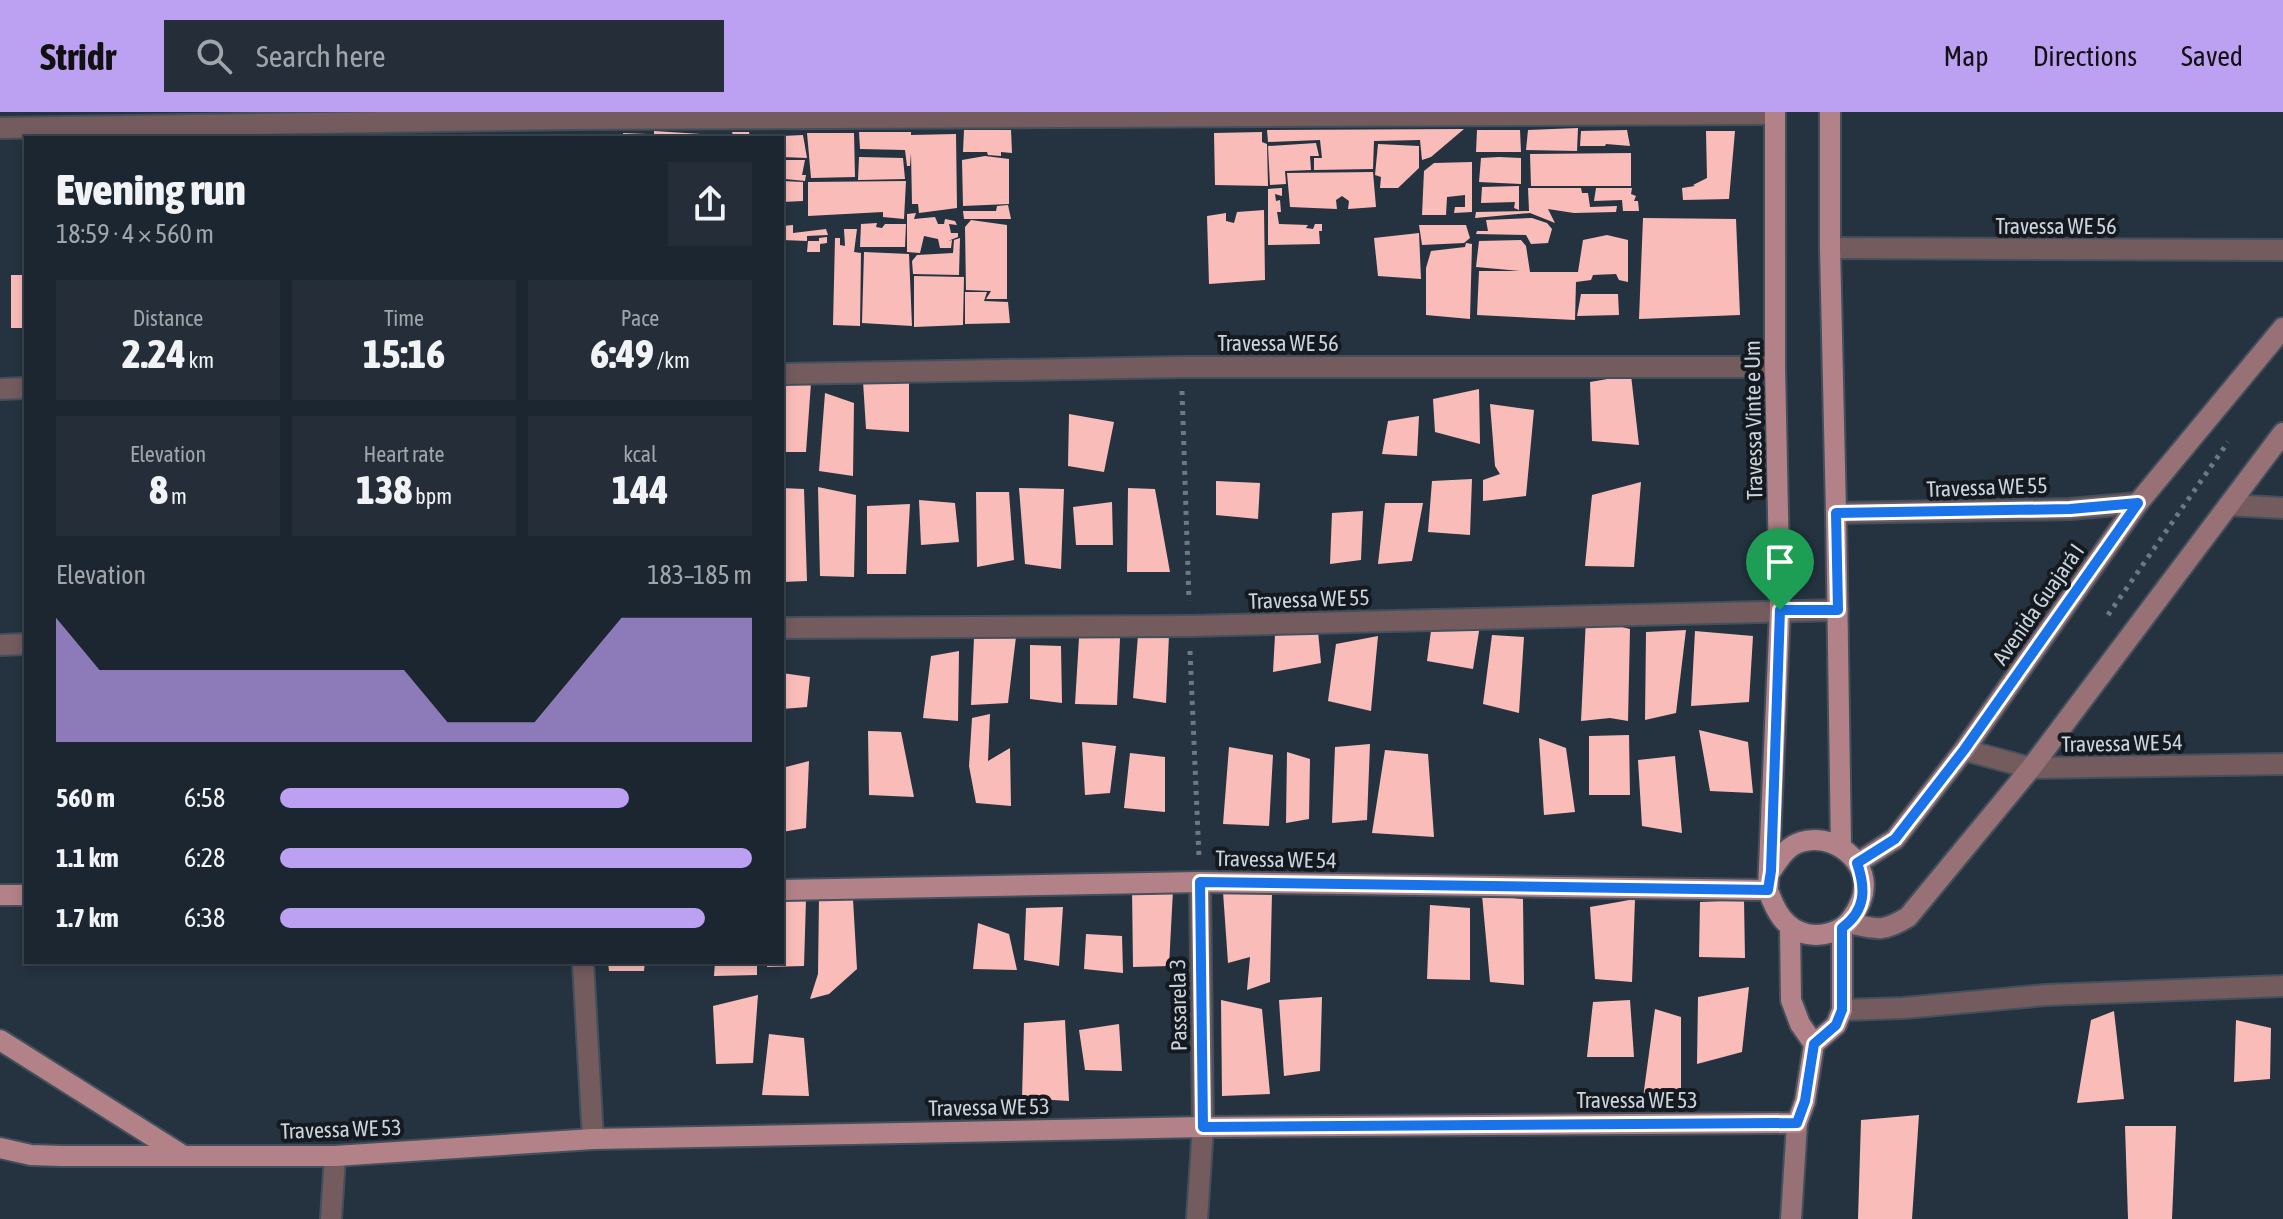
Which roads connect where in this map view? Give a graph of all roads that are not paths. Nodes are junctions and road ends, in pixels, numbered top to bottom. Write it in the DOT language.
graph roads {
  1 [pos="1830,112"];
  2 [pos="1775,113"];
  3 [pos="1203,114"];
  4 [pos="0,128"];
  5 [pos="1830,248"];
  6 [pos="2283,250"];
  7 [pos="2283,328"];
  8 [pos="1775,367"];
  9 [pos="784,374"];
  10 [pos="24,388"];
  11 [pos="0,389"];
  12 [pos="2283,433"];
  13 [pos="2138,503"];
  14 [pos="2229,505"];
  15 [pos="2283,508"];
  16 [pos="1836,513"];
  17 [pos="1780,610"];
  18 [pos="1838,610"];
  19 [pos="784,628"];
  20 [pos="24,644"];
  21 [pos="0,645"];
  22 [pos="1964,750"];
  23 [pos="2283,764"];
  24 [pos="2031,768"];
  25 [pos="1841,847"];
  26 [pos="1857,863"];
  27 [pos="1770,881"];
  28 [pos="1200,882"];
  29 [pos="784,890"];
  30 [pos="0,895"];
  31 [pos="24,895"];
  32 [pos="1845,926"];
  33 [pos="1790,927"];
  34 [pos="583,964"];
  35 [pos="2283,986"];
  36 [pos="1842,1010"];
  37 [pos="0,1040"];
  38 [pos="1814,1044"];
  39 [pos="1797,1123"];
  40 [pos="1203,1127"];
  41 [pos="593,1139"];
  42 [pos="0,1148"];
  43 [pos="182,1155"];
  44 [pos="335,1156"];
  45 [pos="331,1219"];
  46 [pos="1197,1219"];
  47 [pos="1791,1219"];
  1 -- 5 [label="main road"];
  2 -- 3 [label="street"];
  2 -- 8 [label="main road, Travessa Vinte e Um"];
  3 -- 4 [label="street"];
  5 -- 6 [label="street, Travessa WE 56"];
  5 -- 16 [label="main road"];
  7 -- 13 [label="main road, Avenida Guajará I"];
  8 -- 9 [label="street, Travessa WE 56"];
  8 -- 17 [label="main road, Travessa Vinte e Um"];
  10 -- 11 [label="street"];
  12 -- 14 [label="main road"];
  13 -- 16 [label="street, Travessa WE 55"];
  13 -- 22 [label="main road, Avenida Guajará I"];
  14 -- 15 [label="street"];
  14 -- 24 [label="main road"];
  16 -- 18 [label="main road"];
  17 -- 18 [label="street, Travessa WE 55"];
  17 -- 19 [label="street, Travessa WE 55"];
  17 -- 27 [label="main road, Travessa Vinte e Um"];
  18 -- 25 [label="main road"];
  20 -- 21 [label="street"];
  22 -- 24 [label="street, Travessa WE 54"];
  22 -- 26 [label="main road, Avenida Guajará I"];
  23 -- 24 [label="street, Travessa WE 54"];
  24 -- 32 [label="main road"];
  25 -- 26 [label="main road"];
  25 -- 27 [label="main road"];
  26 -- 32 [label="main road"];
  27 -- 28 [label="main road, Travessa WE 54"];
  27 -- 33 [label="main road"];
  28 -- 29 [label="main road, Travessa WE 54"];
  28 -- 40 [label="street, Passarela 3"];
  30 -- 31 [label="main road"];
  32 -- 33 [label="main road"];
  32 -- 36 [label="main road"];
  33 -- 38 [label="main road"];
  34 -- 41 [label="street"];
  35 -- 36 [label="street"];
  36 -- 38 [label="main road"];
  37 -- 43 [label="main road"];
  38 -- 39 [label="main road"];
  39 -- 40 [label="main road, Travessa WE 53"];
  39 -- 47 [label="main road"];
  40 -- 41 [label="main road, Travessa WE 53"];
  40 -- 46 [label="street, Passarela 3"];
  41 -- 44 [label="main road, Travessa WE 53"];
  42 -- 43 [label="main road, Travessa WE 53"];
  43 -- 44 [label="main road, Travessa WE 53"];
  44 -- 45 [label="street"];
}
